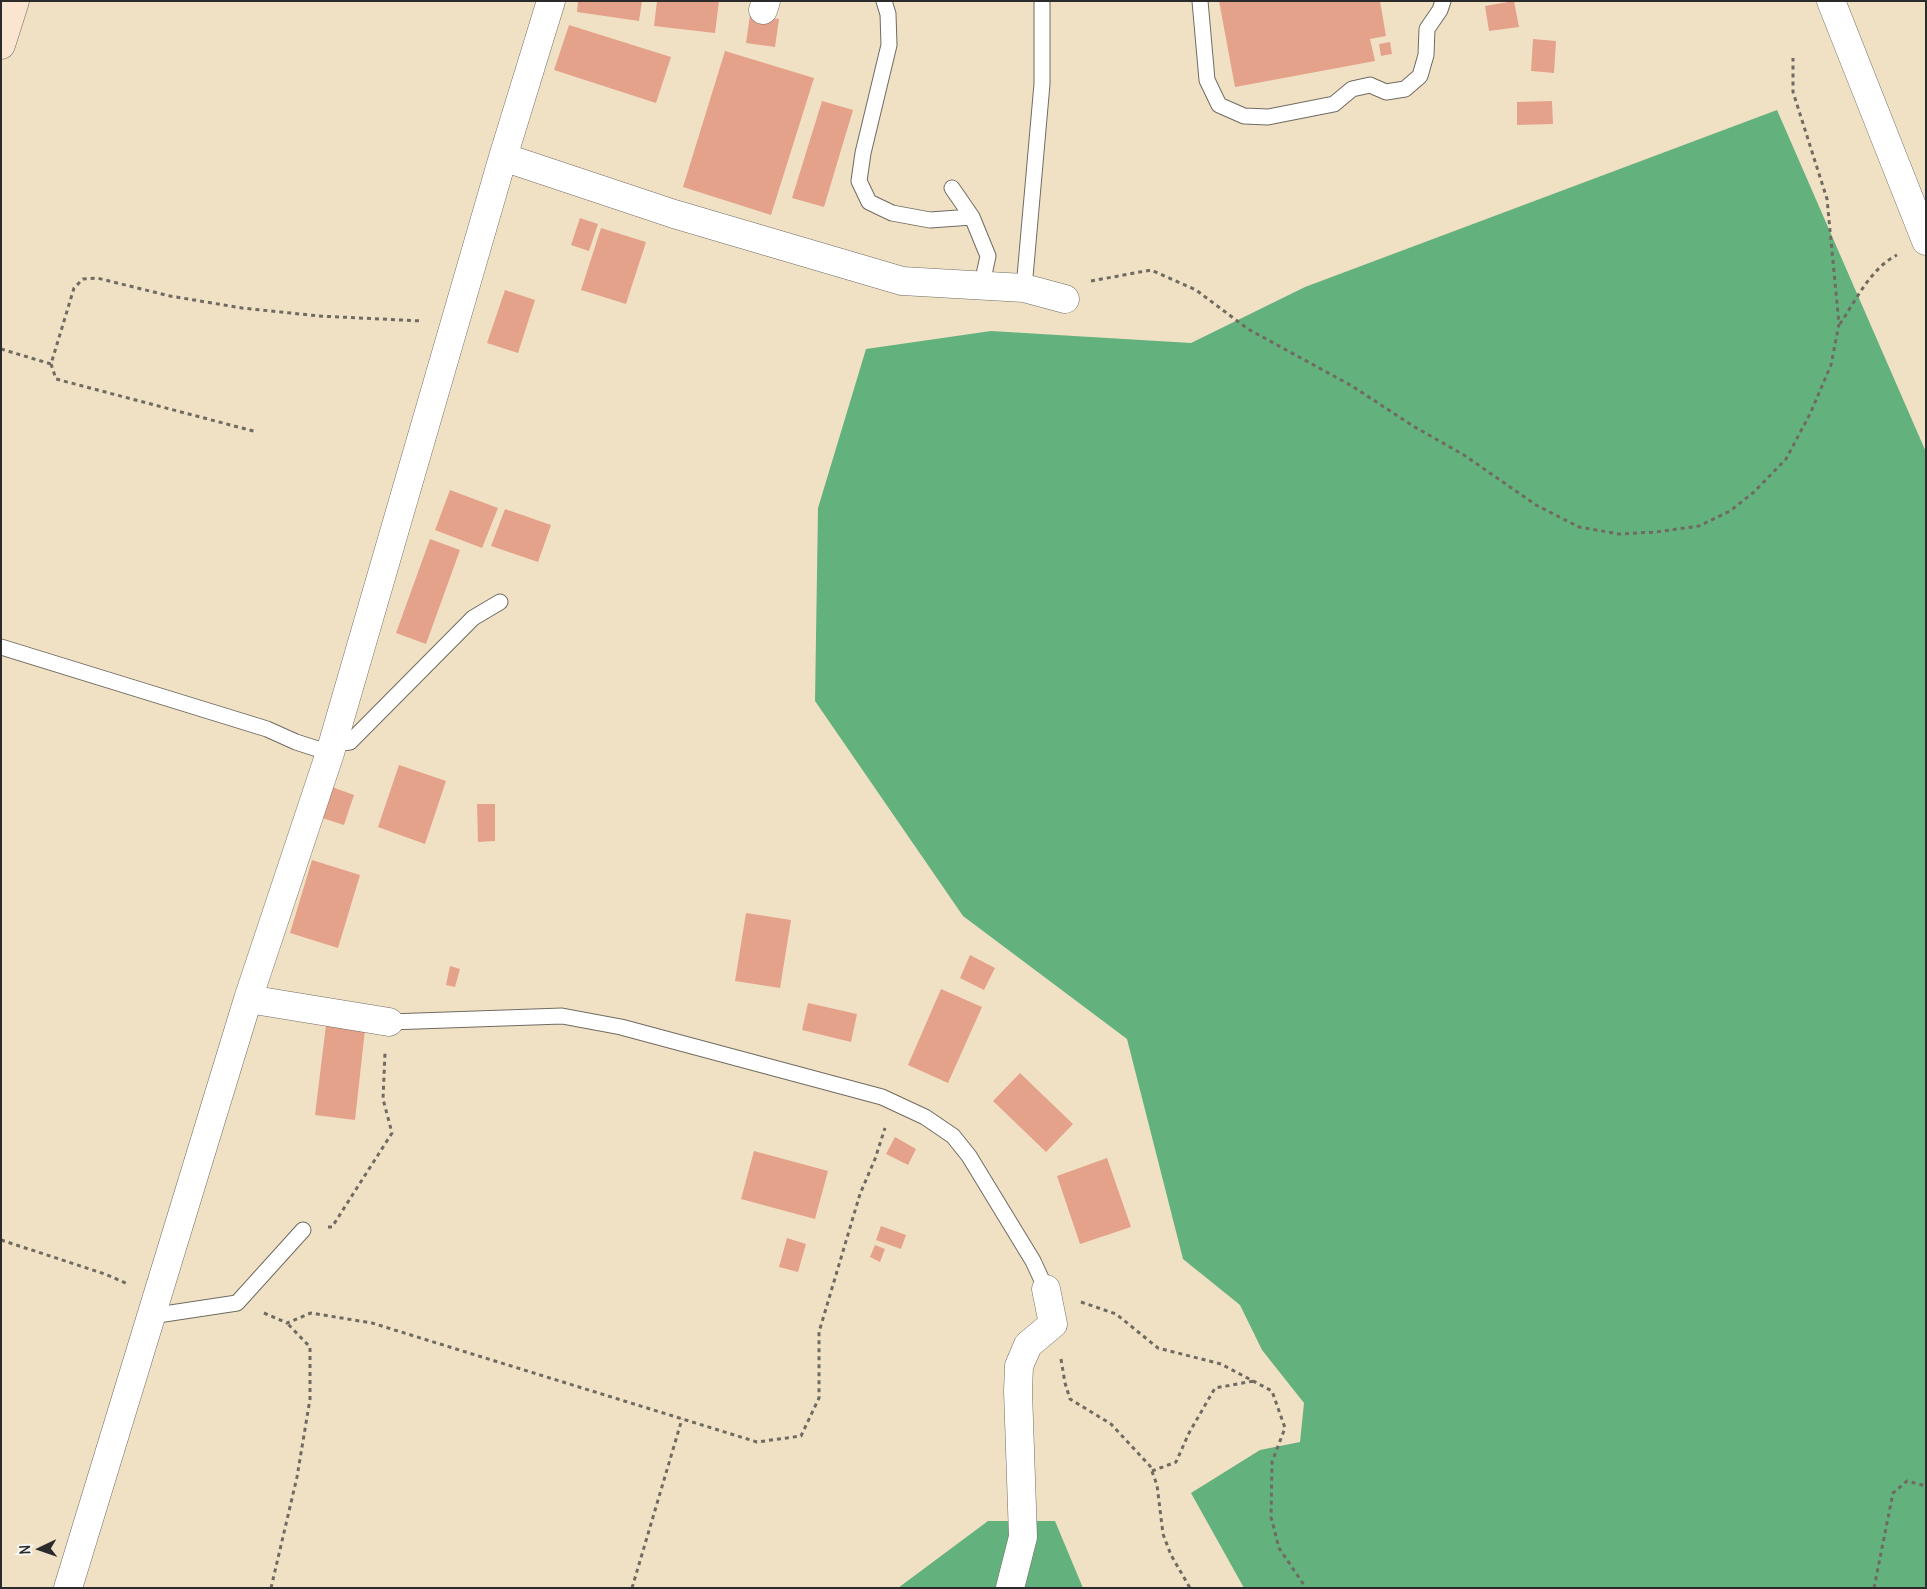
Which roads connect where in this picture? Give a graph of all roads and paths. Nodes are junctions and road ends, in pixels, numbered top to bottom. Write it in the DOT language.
graph roads {
  1 [pos="15,1"];
  2 [pos="550,1"];
  3 [pos="884,1"];
  4 [pos="1042,1"];
  5 [pos="1200,1"];
  6 [pos="1443,1"];
  7 [pos="1831,1"];
  8 [pos="1,45"];
  9 [pos="1793,58"];
  10 [pos="502,157"];
  11 [pos="952,188"];
  12 [pos="972,217"];
  13 [pos="1926,240"];
  14 [pos="1900,253"];
  15 [pos="982,284"];
  16 [pos="1024,288"];
  17 [pos="1065,299"];
  18 [pos="1839,324"];
  19 [pos="454,325"];
  20 [pos="1,349"];
  21 [pos="52,364"];
  22 [pos="257,432"];
  23 [pos="500,602"];
  24 [pos="1,647"];
  25 [pos="332,748"];
  26 [pos="248,999"];
  27 [pos="389,1022"];
  28 [pos="894,1102"];
  29 [pos="303,1230"];
  30 [pos="1,1240"];
  31 [pos="1046,1289"];
  32 [pos="238,1303"];
  33 [pos="154,1306"];
  34 [pos="287,1323"];
  35 [pos="1053,1324"];
  36 [pos="1254,1381"];
  37 [pos="682,1418"];
  38 [pos="1152,1471"];
  39 [pos="1926,1486"];
  40 [pos="68,1588"];
  41 [pos="272,1588"];
  42 [pos="632,1588"];
  43 [pos="1010,1588"];
  44 [pos="1190,1588"];
  45 [pos="1306,1588"];
  46 [pos="1874,1588"];
  1 -- 8 [label="street"];
  2 -- 10 [label="street"];
  3 -- 12 [label="lane"];
  4 -- 16 [label="lane"];
  5 -- 6 [label="lane"];
  7 -- 13 [label="street"];
  9 -- 18 [label="path"];
  10 -- 15 [label="street"];
  10 -- 19 [label="street"];
  11 -- 12 [label="lane"];
  12 -- 15 [label="lane"];
  14 -- 18 [label="path"];
  15 -- 16 [label="street"];
  16 -- 17 [label="street"];
  17 -- 18 [label="path"];
  19 -- 21 [label="path"];
  19 -- 25 [label="street"];
  20 -- 21 [label="path"];
  21 -- 22 [label="path"];
  23 -- 25 [label="lane"];
  24 -- 25 [label="lane"];
  25 -- 26 [label="street"];
  26 -- 27 [label="street"];
  26 -- 33 [label="street"];
  27 -- 28 [label="lane"];
  27 -- 29 [label="path"];
  28 -- 31 [label="lane"];
  28 -- 37 [label="path"];
  29 -- 32 [label="lane"];
  30 -- 33 [label="path"];
  31 -- 35 [label="street"];
  31 -- 36 [label="path"];
  32 -- 33 [label="lane"];
  32 -- 34 [label="path"];
  33 -- 40 [label="street"];
  34 -- 37 [label="path"];
  34 -- 41 [label="path"];
  35 -- 38 [label="path"];
  35 -- 43 [label="street"];
  36 -- 38 [label="path"];
  36 -- 45 [label="path"];
  37 -- 42 [label="path"];
  38 -- 44 [label="path"];
  39 -- 46 [label="path"];
}
